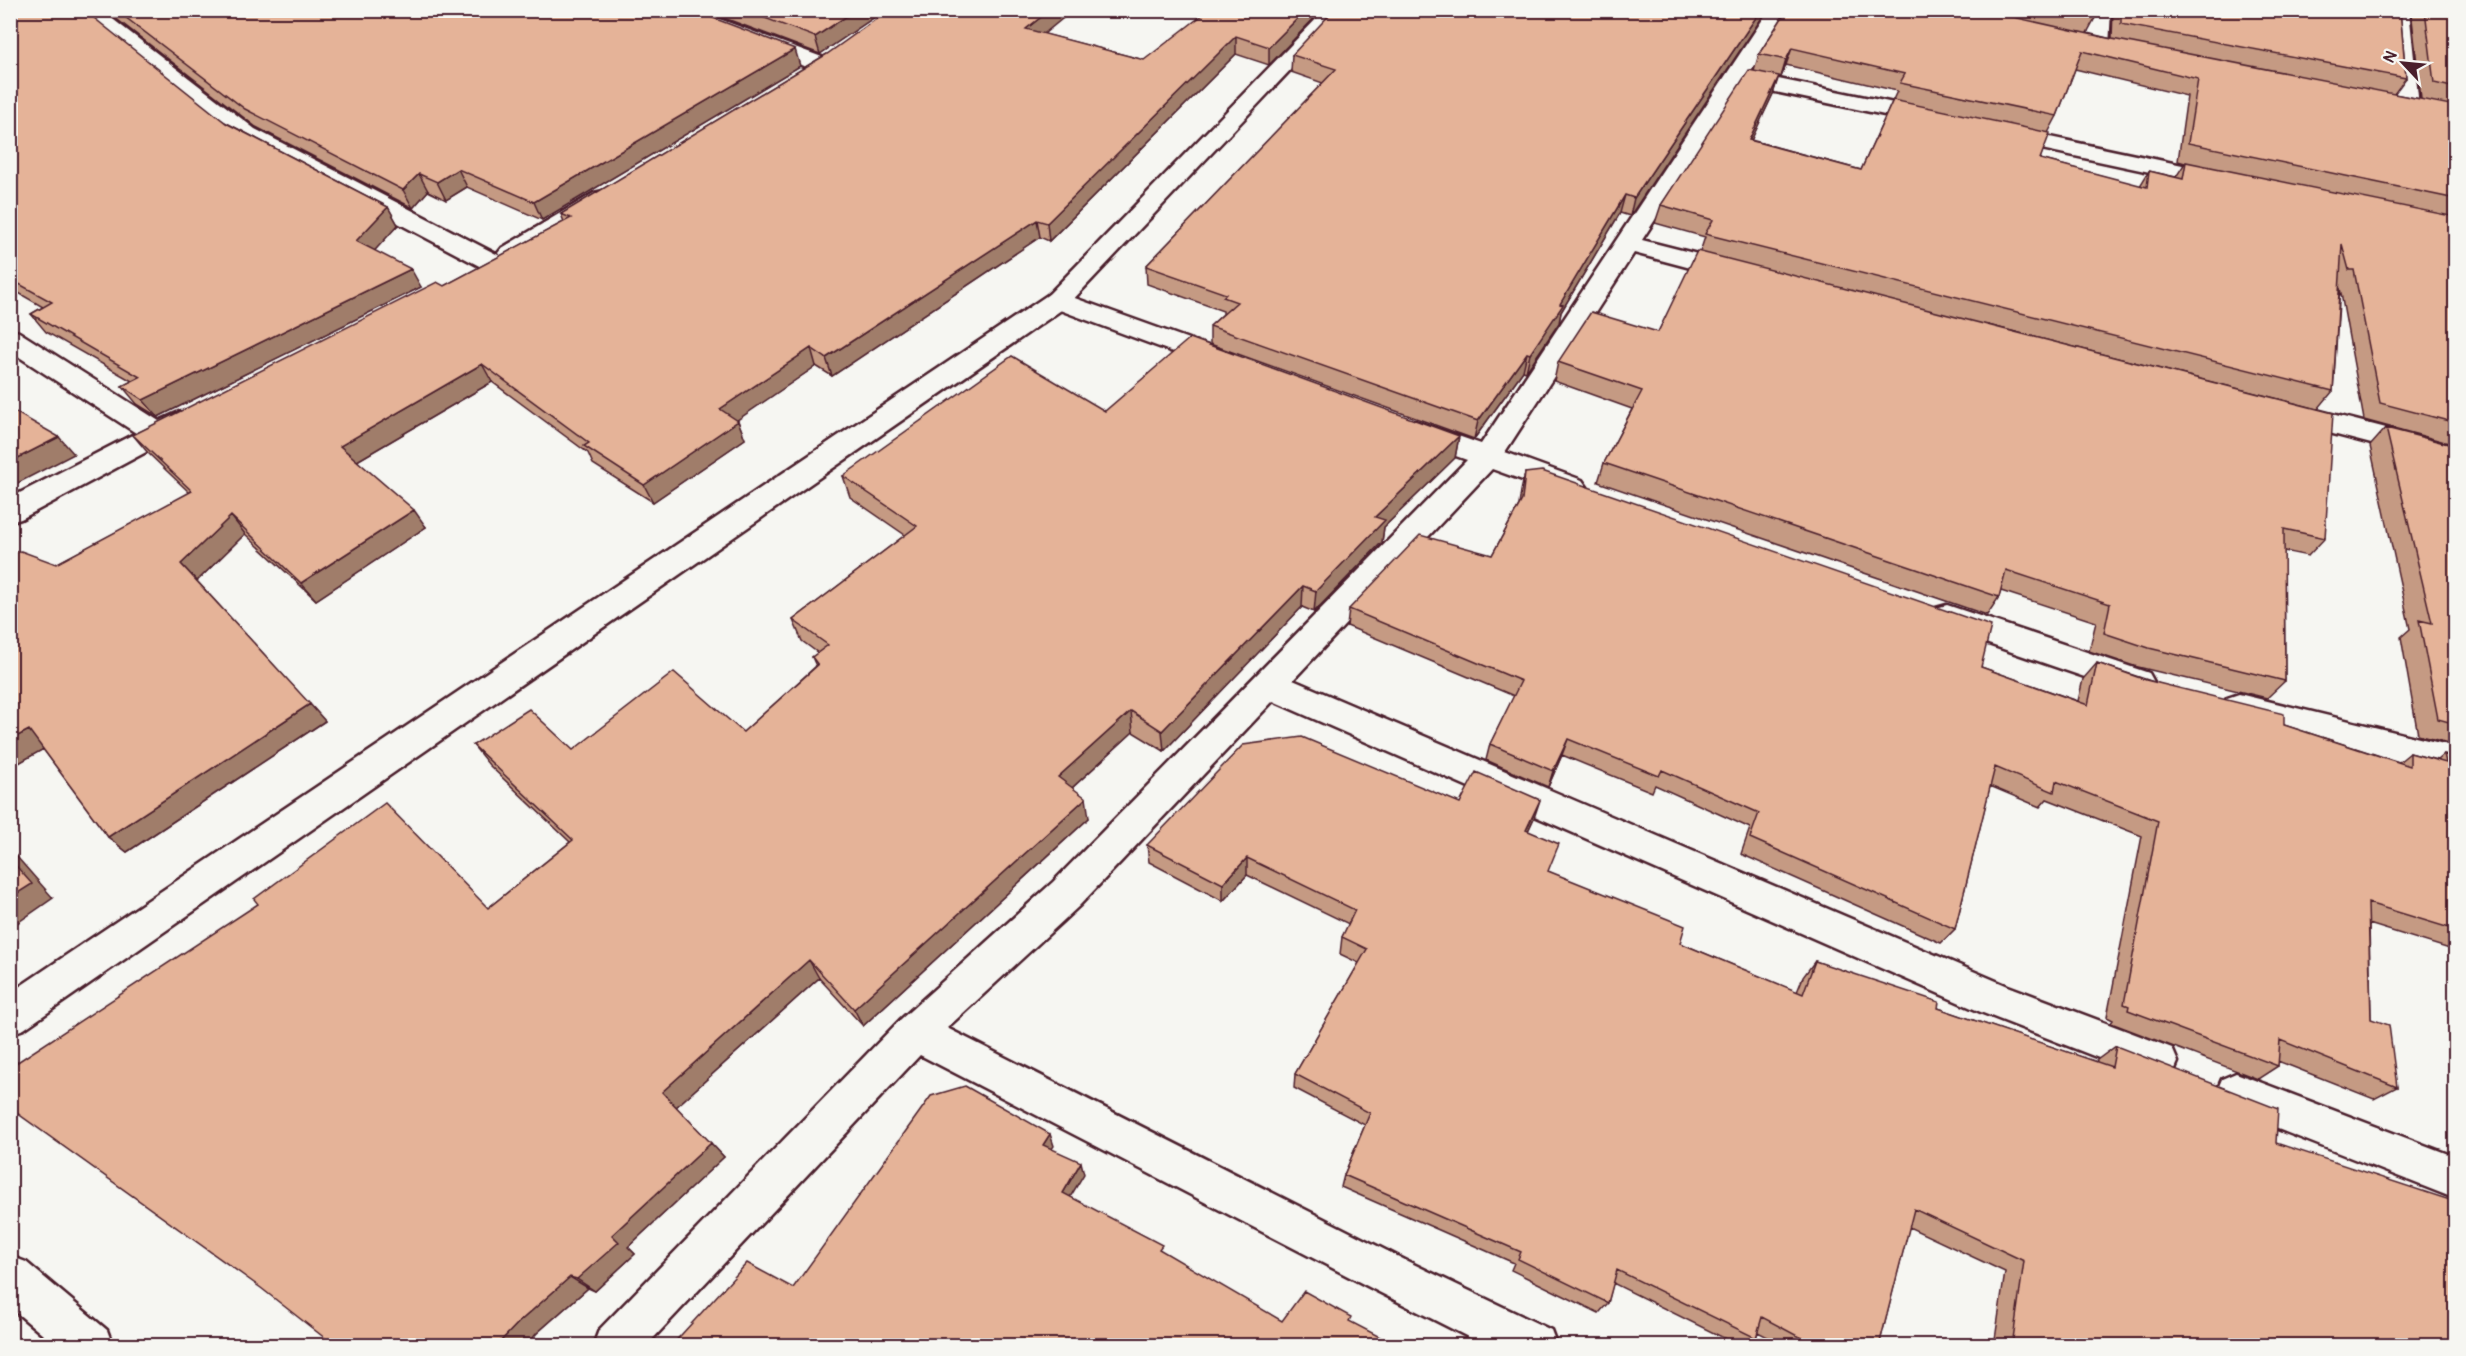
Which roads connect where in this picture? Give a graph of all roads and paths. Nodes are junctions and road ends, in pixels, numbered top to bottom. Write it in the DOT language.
graph roads {
  1 [pos="87,10"];
  2 [pos="674,10"];
  3 [pos="1337,10"];
  4 [pos="1780,10"];
  5 [pos="2101,10"];
  6 [pos="2399,10"];
  7 [pos="2076,42"];
  8 [pos="2098,47"];
  9 [pos="2121,51"];
  10 [pos="1737,77"];
  11 [pos="792,84"];
  12 [pos="2385,102"];
  13 [pos="1957,124"];
  14 [pos="1980,129"];
  15 [pos="627,183"];
  16 [pos="2247,186"];
  17 [pos="1625,243"];
  18 [pos="1764,279"];
  19 [pos="1058,300"];
  20 [pos="10,338"];
  21 [pos="1245,369"];
  22 [pos="2259,406"];
  23 [pos="200,411"];
  24 [pos="1388,421"];
  25 [pos="158,433"];
  26 [pos="2456,456"];
  27 [pos="1487,457"];
  28 [pos="1600,496"];
  29 [pos="10,511"];
  30 [pos="1917,606"];
  31 [pos="1268,684"];
  32 [pos="2167,690"];
  33 [pos="2213,701"];
  34 [pos="2456,762"];
  35 [pos="10,1016"];
  36 [pos="915,1032"];
  37 [pos="2456,1179"];
  38 [pos="10,1278"];
  39 [pos="91,1346"];
  40 [pos="615,1346"];
  41 [pos="1535,1346"];
  1 -- 15 [label="street"];
  2 -- 11 [label="street"];
  3 -- 19 [label="street"];
  4 -- 10 [label="street"];
  5 -- 8 [label="street"];
  6 -- 12 [label="street"];
  7 -- 8 [label="street"];
  8 -- 9 [label="street"];
  10 -- 13 [label="street"];
  10 -- 17 [label="street"];
  14 -- 16 [label="street"];
  17 -- 18 [label="street"];
  17 -- 27 [label="street"];
  19 -- 21 [label="street"];
  19 -- 35 [label="street"];
  20 -- 25 [label="street"];
  22 -- 26 [label="street"];
  23 -- 25 [label="street"];
  24 -- 27 [label="street"];
  25 -- 29 [label="street"];
  27 -- 28 [label="street"];
  27 -- 31 [label="street"];
  30 -- 32 [label="street"];
  31 -- 36 [label="street"];
  31 -- 37 [label="street"];
  33 -- 34 [label="street"];
  36 -- 40 [label="street"];
  36 -- 41 [label="street"];
  38 -- 39 [label="street"];
}
